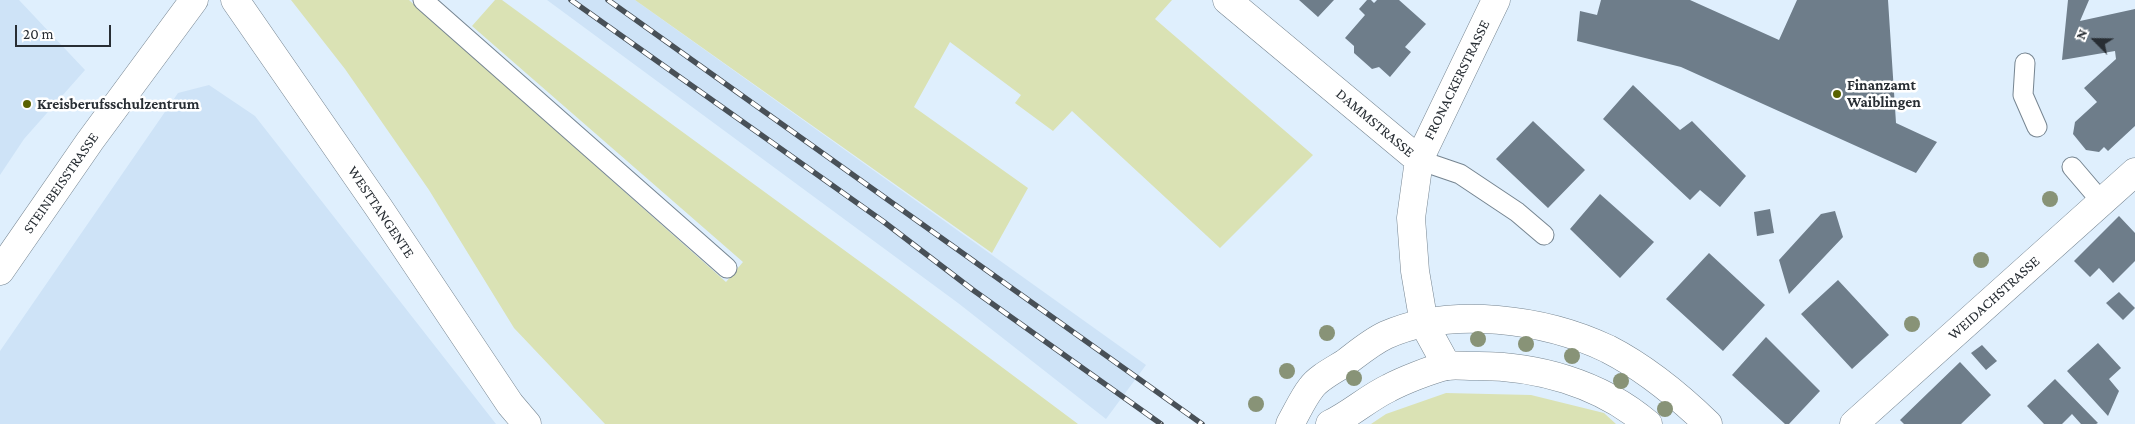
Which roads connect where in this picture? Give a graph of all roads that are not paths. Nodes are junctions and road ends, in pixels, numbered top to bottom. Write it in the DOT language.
graph roads {
  1 [pos="194,0"];
  2 [pos="235,0"];
  3 [pos="423,0"];
  4 [pos="1227,0"];
  5 [pos="1496,0"];
  6 [pos="2024,63"];
  7 [pos="2037,127"];
  8 [pos="1419,160"];
  9 [pos="2072,167"];
  10 [pos="2135,172"];
  11 [pos="2101,200"];
  12 [pos="1544,235"];
  13 [pos="727,268"];
  14 [pos="0,271"];
  15 [pos="1424,324"];
  16 [pos="1447,366"];
  17 [pos="527,424"];
  18 [pos="1290,424"];
  19 [pos="1330,424"];
  20 [pos="1648,424"];
  21 [pos="1708,424"];
  22 [pos="1854,424"];
  1 -- 14 [label="street, STEINBEISSTRASSE"];
  2 -- 17 [label="street, WESTTANGENTE"];
  3 -- 13 [label="lane"];
  4 -- 8 [label="street, DAMMSTRASSE"];
  5 -- 8 [label="street, FRONACKERSTRASSE"];
  6 -- 7 [label="lane"];
  8 -- 12 [label="lane"];
  8 -- 15 [label="street, DAMMSTRASSE"];
  9 -- 11 [label="lane"];
  10 -- 11 [label="street, WEIDACHSTRASSE"];
  11 -- 22 [label="street, WEIDACHSTRASSE"];
  15 -- 16 [label="street, DAMMSTRASSE"];
  15 -- 18 [label="street"];
  15 -- 21 [label="street"];
  16 -- 19 [label="street"];
  16 -- 20 [label="street"];
}
